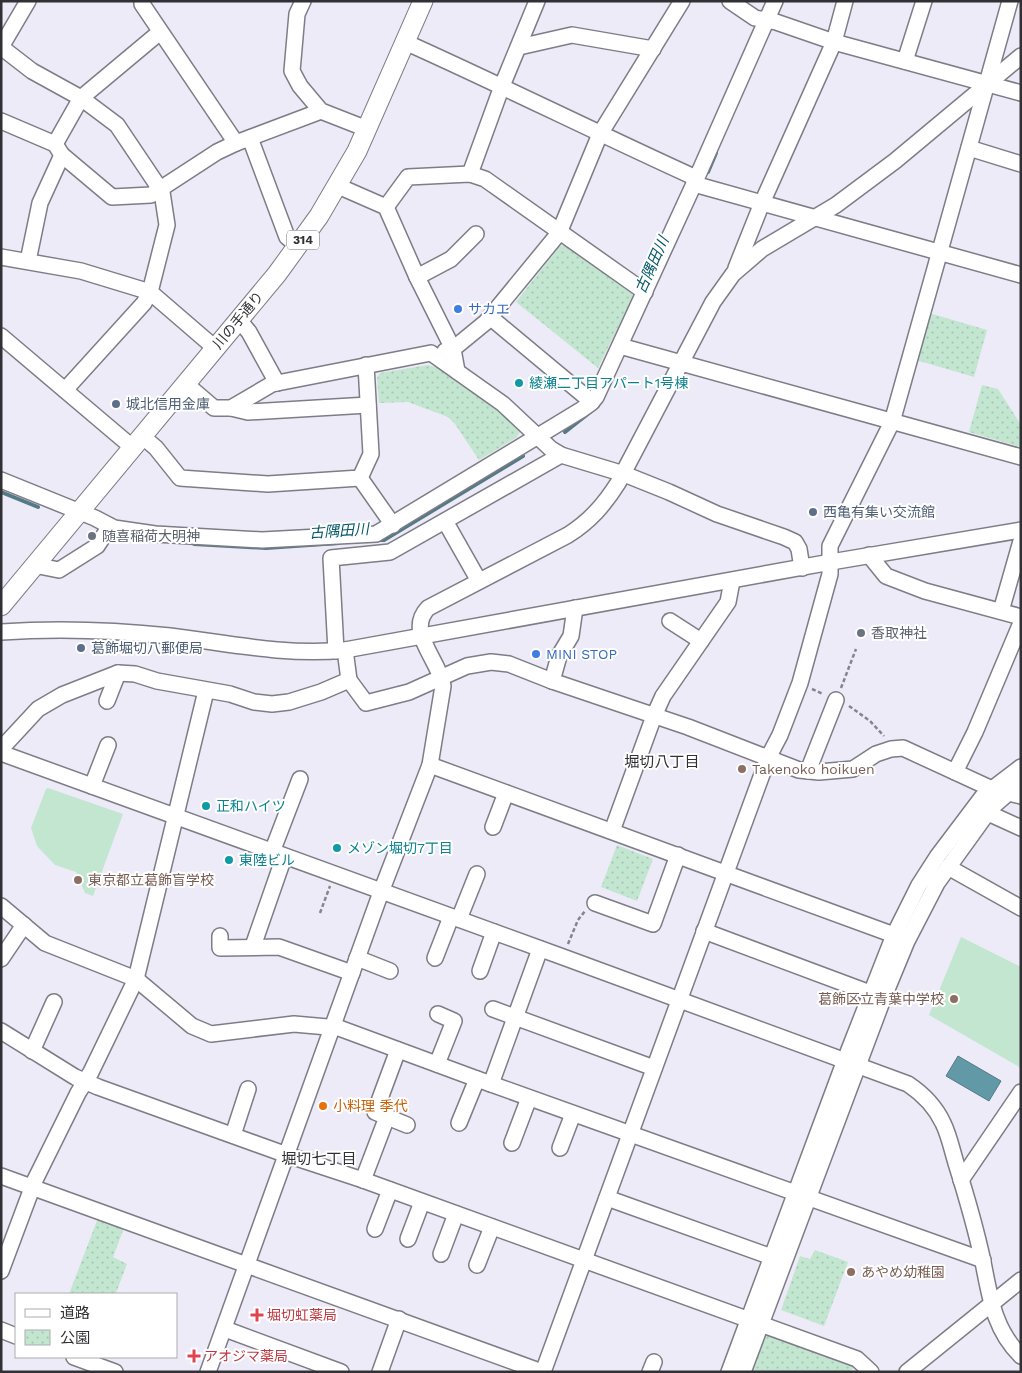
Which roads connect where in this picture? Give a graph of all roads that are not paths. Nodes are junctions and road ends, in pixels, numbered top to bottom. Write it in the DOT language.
graph roads {
  1 [pos="28,1"];
  2 [pos="142,1"];
  3 [pos="303,1"];
  4 [pos="423,1"];
  5 [pos="537,1"];
  6 [pos="682,1"];
  7 [pos="730,1"];
  8 [pos="775,1"];
  9 [pos="845,1"];
  10 [pos="924,1"];
  11 [pos="1010,1"];
  12 [pos="766,20"];
  13 [pos="160,32"];
  14 [pos="405,42"];
  15 [pos="834,42"];
  16 [pos="519,46"];
  17 [pos="1,47"];
  18 [pos="653,50"];
  19 [pos="1021,56"];
  20 [pos="905,62"];
  21 [pos="987,84"];
  22 [pos="502,86"];
  23 [pos="1021,93"];
  24 [pos="81,98"];
  25 [pos="321,111"];
  26 [pos="1,121"];
  27 [pos="367,129"];
  28 [pos="600,134"];
  29 [pos="243,141"];
  30 [pos="968,148"];
  31 [pos="58,150"];
  32 [pos="1021,164"];
  33 [pos="470,174"];
  34 [pos="695,181"];
  35 [pos="338,186"];
  36 [pos="160,189"];
  37 [pos="762,203"];
  38 [pos="386,207"];
  39 [pos="815,217"];
  40 [pos="559,233"];
  41 [pos="476,234"];
  42 [pos="298,246"];
  43 [pos="939,253"];
  44 [pos="1,257"];
  45 [pos="28,261"];
  46 [pos="733,274"];
  47 [pos="1021,274"];
  48 [pos="417,278"];
  49 [pos="150,292"];
  50 [pos="645,292"];
  51 [pos="490,317"];
  52 [pos="239,320"];
  53 [pos="1,336"];
  54 [pos="620,346"];
  55 [pos="215,348"];
  56 [pos="453,349"];
  57 [pos="431,353"];
  58 [pos="680,363"];
  59 [pos="366,365"];
  60 [pos="457,371"];
  61 [pos="277,383"];
  62 [pos="186,384"];
  63 [pos="65,390"];
  64 [pos="592,402"];
  65 [pos="368,404"];
  66 [pos="231,408"];
  67 [pos="892,422"];
  68 [pos="538,436"];
  69 [pos="137,442"];
  70 [pos="561,454"];
  71 [pos="1021,457"];
  72 [pos="624,474"];
  73 [pos="360,478"];
  74 [pos="1,480"];
  75 [pos="78,512"];
  76 [pos="445,521"];
  77 [pos="393,525"];
  78 [pos="110,526"];
  79 [pos="1021,530"];
  80 [pos="1021,541"];
  81 [pos="870,555"];
  82 [pos="831,562"];
  83 [pos="34,565"];
  84 [pos="802,568"];
  85 [pos="479,581"];
  86 [pos="732,581"];
  87 [pos="1,606"];
  88 [pos="575,608"];
  89 [pos="1001,612"];
  90 [pos="1021,617"];
  91 [pos="670,621"];
  92 [pos="1021,623"];
  93 [pos="1,632"];
  94 [pos="422,636"];
  95 [pos="701,641"];
  96 [pos="340,650"];
  97 [pos="118,673"];
  98 [pos="442,678"];
  99 [pos="349,680"];
  100 [pos="552,682"];
  101 [pos="206,691"];
  102 [pos="836,700"];
  103 [pos="107,701"];
  104 [pos="654,716"];
  105 [pos="108,745"];
  106 [pos="1,749"];
  107 [pos="1,754"];
  108 [pos="768,758"];
  109 [pos="430,765"];
  110 [pos="1021,767"];
  111 [pos="808,771"];
  112 [pos="954,772"];
  113 [pos="300,779"];
  114 [pos="1021,782"];
  115 [pos="92,786"];
  116 [pos="992,789"];
  117 [pos="506,793"];
  118 [pos="1014,795"];
  119 [pos="988,812"];
  120 [pos="176,818"];
  121 [pos="493,827"];
  122 [pos="1021,828"];
  123 [pos="612,831"];
  124 [pos="278,855"];
  125 [pos="678,855"];
  126 [pos="948,867"];
  127 [pos="725,873"];
  128 [pos="477,874"];
  129 [pos="381,892"];
  130 [pos="595,903"];
  131 [pos="1,906"];
  132 [pos="1021,908"];
  133 [pos="455,918"];
  134 [pos="24,925"];
  135 [pos="704,931"];
  136 [pos="494,932"];
  137 [pos="220,936"];
  138 [pos="894,936"];
  139 [pos="253,946"];
  140 [pos="540,948"];
  141 [pos="435,958"];
  142 [pos="1,959"];
  143 [pos="355,965"];
  144 [pos="390,971"];
  145 [pos="480,971"];
  146 [pos="136,979"];
  147 [pos="870,993"];
  148 [pos="678,1000"];
  149 [pos="54,1002"];
  150 [pos="493,1009"];
  151 [pos="438,1014"];
  152 [pos="516,1017"];
  153 [pos="332,1027"];
  154 [pos="1,1031"];
  155 [pos="32,1050"];
  156 [pos="398,1050"];
  157 [pos="851,1062"];
  158 [pos="437,1064"];
  159 [pos="654,1068"];
  160 [pos="85,1081"];
  161 [pos="484,1081"];
  162 [pos="248,1089"];
  163 [pos="1021,1092"];
  164 [pos="529,1098"];
  165 [pos="573,1114"];
  166 [pos="386,1117"];
  167 [pos="459,1123"];
  168 [pos="407,1125"];
  169 [pos="630,1134"];
  170 [pos="233,1135"];
  171 [pos="512,1143"];
  172 [pos="560,1148"];
  173 [pos="287,1154"];
  174 [pos="1,1176"];
  175 [pos="363,1180"];
  176 [pos="962,1180"];
  177 [pos="32,1187"];
  178 [pos="390,1190"];
  179 [pos="802,1196"];
  180 [pos="608,1198"];
  181 [pos="422,1202"];
  182 [pos="456,1214"];
  183 [pos="492,1227"];
  184 [pos="375,1229"];
  185 [pos="408,1239"];
  186 [pos="441,1254"];
  187 [pos="778,1259"];
  188 [pos="584,1260"];
  189 [pos="983,1260"];
  190 [pos="477,1265"];
  191 [pos="248,1266"];
  192 [pos="1,1271"];
  193 [pos="1021,1280"];
  194 [pos="991,1304"];
  195 [pos="399,1319"];
  196 [pos="755,1322"];
  197 [pos="224,1329"];
  198 [pos="1,1330"];
  199 [pos="15,1336"];
  200 [pos="1021,1356"];
  201 [pos="77,1358"];
  202 [pos="115,1372"];
  203 [pos="208,1372"];
  204 [pos="341,1372"];
  205 [pos="380,1372"];
  206 [pos="543,1372"];
  207 [pos="729,1372"];
  208 [pos="743,1372"];
  209 [pos="871,1372"];
  210 [pos="907,1372"];
  1 -- 17 [label="street"];
  2 -- 13 [label="street"];
  3 -- 25 [label="street"];
  4 -- 14 [label="main road, 川の手通り / 314"];
  5 -- 16 [label="street"];
  6 -- 18 [label="street"];
  7 -- 12 [label="street"];
  8 -- 12 [label="street"];
  9 -- 15 [label="street"];
  10 -- 20 [label="street"];
  11 -- 21 [label="street"];
  12 -- 15 [label="street"];
  12 -- 34 [label="street"];
  13 -- 24 [label="street"];
  13 -- 29 [label="street"];
  14 -- 22 [label="street"];
  14 -- 27 [label="main road, 川の手通り / 314"];
  15 -- 20 [label="street"];
  15 -- 37 [label="street"];
  16 -- 18 [label="street"];
  16 -- 22 [label="street"];
  17 -- 24 [label="street"];
  18 -- 28 [label="street"];
  19 -- 21 [label="street"];
  20 -- 21 [label="street"];
  21 -- 23 [label="street"];
  21 -- 30 [label="street"];
  21 -- 39 [label="street"];
  22 -- 28 [label="street"];
  22 -- 33 [label="street"];
  24 -- 31 [label="street"];
  24 -- 36 [label="street"];
  25 -- 27 [label="street"];
  25 -- 29 [label="street"];
  26 -- 31 [label="street"];
  27 -- 35 [label="main road, 川の手通り / 314"];
  28 -- 34 [label="street"];
  28 -- 40 [label="street"];
  29 -- 36 [label="street"];
  29 -- 42 [label="street"];
  30 -- 32 [label="street"];
  30 -- 43 [label="street"];
  31 -- 36 [label="street"];
  31 -- 45 [label="street"];
  33 -- 38 [label="street"];
  33 -- 40 [label="street"];
  34 -- 37 [label="street"];
  34 -- 50 [label="street"];
  35 -- 38 [label="street"];
  35 -- 42 [label="main road, 川の手通り / 314"];
  36 -- 49 [label="street"];
  37 -- 39 [label="street"];
  37 -- 46 [label="street"];
  38 -- 48 [label="street"];
  39 -- 43 [label="street"];
  39 -- 46 [label="street"];
  40 -- 50 [label="street"];
  40 -- 51 [label="street"];
  41 -- 48 [label="street"];
  42 -- 52 [label="main road, 川の手通り / 314"];
  43 -- 47 [label="street"];
  43 -- 67 [label="street"];
  44 -- 45 [label="street"];
  45 -- 49 [label="street"];
  46 -- 58 [label="street"];
  48 -- 56 [label="street"];
  49 -- 55 [label="street"];
  49 -- 63 [label="street"];
  50 -- 54 [label="street"];
  51 -- 56 [label="street"];
  51 -- 64 [label="street"];
  52 -- 55 [label="main road, 川の手通り / 314"];
  52 -- 61 [label="street"];
  53 -- 63 [label="street"];
  54 -- 58 [label="street"];
  54 -- 64 [label="street"];
  55 -- 62 [label="main road, 川の手通り / 314"];
  56 -- 57 [label="street"];
  56 -- 60 [label="street"];
  57 -- 59 [label="street"];
  57 -- 60 [label="street"];
  58 -- 67 [label="street"];
  58 -- 72 [label="street"];
  59 -- 61 [label="street"];
  59 -- 65 [label="street"];
  60 -- 68 [label="street"];
  61 -- 66 [label="street"];
  62 -- 66 [label="street"];
  62 -- 69 [label="main road, 川の手通り / 314"];
  63 -- 69 [label="street"];
  64 -- 68 [label="street"];
  65 -- 66 [label="street"];
  65 -- 73 [label="street"];
  67 -- 71 [label="street"];
  67 -- 82 [label="street"];
  68 -- 70 [label="street"];
  68 -- 77 [label="street"];
  69 -- 73 [label="street"];
  69 -- 75 [label="main road, 川の手通り / 314"];
  70 -- 72 [label="street"];
  70 -- 76 [label="street"];
  72 -- 84 [label="street"];
  72 -- 85 [label="street"];
  73 -- 77 [label="street"];
  74 -- 75 [label="street"];
  75 -- 78 [label="street"];
  75 -- 83 [label="main road, 川の手通り / 314"];
  76 -- 85 [label="street"];
  76 -- 96 [label="street"];
  77 -- 78 [label="street"];
  78 -- 83 [label="street"];
  79 -- 81 [label="street"];
  80 -- 89 [label="street"];
  81 -- 82 [label="street"];
  81 -- 89 [label="street"];
  82 -- 84 [label="street"];
  82 -- 108 [label="street"];
  83 -- 87 [label="main road, 川の手通り / 314"];
  84 -- 86 [label="street"];
  85 -- 94 [label="street"];
  86 -- 88 [label="street"];
  86 -- 95 [label="street"];
  88 -- 94 [label="street"];
  88 -- 100 [label="street"];
  89 -- 90 [label="street"];
  91 -- 95 [label="street"];
  92 -- 112 [label="street"];
  93 -- 96 [label="street"];
  94 -- 96 [label="street"];
  94 -- 98 [label="street"];
  95 -- 104 [label="street"];
  96 -- 99 [label="street"];
  97 -- 101 [label="street"];
  97 -- 103 [label="street"];
  97 -- 106 [label="street"];
  98 -- 99 [label="street"];
  98 -- 100 [label="street"];
  98 -- 109 [label="street"];
  99 -- 101 [label="street"];
  100 -- 104 [label="street"];
  101 -- 120 [label="street"];
  102 -- 111 [label="street"];
  104 -- 108 [label="street"];
  104 -- 123 [label="street"];
  105 -- 115 [label="street"];
  107 -- 115 [label="street"];
  108 -- 111 [label="street"];
  108 -- 127 [label="street"];
  109 -- 117 [label="street"];
  109 -- 129 [label="street"];
  110 -- 116 [label="street"];
  111 -- 112 [label="street"];
  112 -- 116 [label="street"];
  113 -- 124 [label="street"];
  114 -- 118 [label="street"];
  115 -- 120 [label="street"];
  116 -- 118 [label="street"];
  116 -- 138 [label="street"];
  117 -- 121 [label="street"];
  117 -- 123 [label="street"];
  118 -- 119 [label="street"];
  119 -- 122 [label="street"];
  119 -- 126 [label="street"];
  120 -- 124 [label="street"];
  120 -- 146 [label="street"];
  123 -- 125 [label="street"];
  124 -- 129 [label="street"];
  124 -- 139 [label="street"];
  125 -- 127 [label="street"];
  125 -- 130 [label="street"];
  126 -- 132 [label="street"];
  126 -- 157 [label="street"];
  127 -- 135 [label="street"];
  127 -- 138 [label="street"];
  128 -- 133 [label="street"];
  129 -- 133 [label="street"];
  129 -- 143 [label="street"];
  131 -- 134 [label="street"];
  133 -- 136 [label="street"];
  133 -- 141 [label="street"];
  134 -- 142 [label="street"];
  134 -- 146 [label="street"];
  135 -- 147 [label="street"];
  135 -- 148 [label="street"];
  136 -- 140 [label="street"];
  136 -- 145 [label="street"];
  137 -- 139 [label="street"];
  138 -- 147 [label="street"];
  139 -- 143 [label="street"];
  140 -- 148 [label="street"];
  140 -- 152 [label="street"];
  143 -- 144 [label="street"];
  143 -- 153 [label="street"];
  146 -- 153 [label="street"];
  146 -- 160 [label="street"];
  147 -- 157 [label="street"];
  148 -- 157 [label="street"];
  148 -- 159 [label="street"];
  149 -- 155 [label="street"];
  150 -- 152 [label="street"];
  151 -- 158 [label="street"];
  152 -- 159 [label="street"];
  152 -- 161 [label="street"];
  153 -- 156 [label="street"];
  153 -- 173 [label="street"];
  154 -- 155 [label="street"];
  155 -- 160 [label="street"];
  156 -- 158 [label="street"];
  156 -- 166 [label="street"];
  157 -- 176 [label="street"];
  157 -- 179 [label="street"];
  158 -- 161 [label="street"];
  159 -- 169 [label="street"];
  160 -- 170 [label="street"];
  160 -- 177 [label="street"];
  161 -- 164 [label="street"];
  161 -- 167 [label="street"];
  162 -- 170 [label="street"];
  163 -- 176 [label="street"];
  164 -- 165 [label="street"];
  164 -- 171 [label="street"];
  165 -- 169 [label="street"];
  165 -- 172 [label="street"];
  166 -- 168 [label="street"];
  166 -- 175 [label="street"];
  169 -- 179 [label="street"];
  169 -- 180 [label="street"];
  170 -- 173 [label="street"];
  173 -- 175 [label="street"];
  173 -- 191 [label="street"];
  174 -- 177 [label="street"];
  175 -- 178 [label="street"];
  176 -- 189 [label="street"];
  177 -- 191 [label="street"];
  177 -- 192 [label="street"];
  178 -- 181 [label="street"];
  178 -- 184 [label="street"];
  179 -- 187 [label="street"];
  179 -- 189 [label="street"];
  180 -- 187 [label="street"];
  180 -- 188 [label="street"];
  181 -- 182 [label="street"];
  181 -- 185 [label="street"];
  182 -- 183 [label="street"];
  182 -- 186 [label="street"];
  183 -- 188 [label="street"];
  183 -- 190 [label="street"];
  187 -- 196 [label="street"];
  188 -- 196 [label="street"];
  188 -- 206 [label="street"];
  189 -- 194 [label="street"];
  191 -- 195 [label="street"];
  191 -- 197 [label="street"];
  193 -- 194 [label="street"];
  194 -- 200 [label="street"];
  194 -- 210 [label="street"];
  195 -- 205 [label="street"];
  195 -- 206 [label="street"];
  196 -- 207 [label="street"];
  196 -- 208 [label="street"];
  196 -- 209 [label="street"];
  197 -- 203 [label="street"];
  197 -- 204 [label="street"];
  198 -- 199 [label="street"];
  201 -- 202 [label="street"];
}
